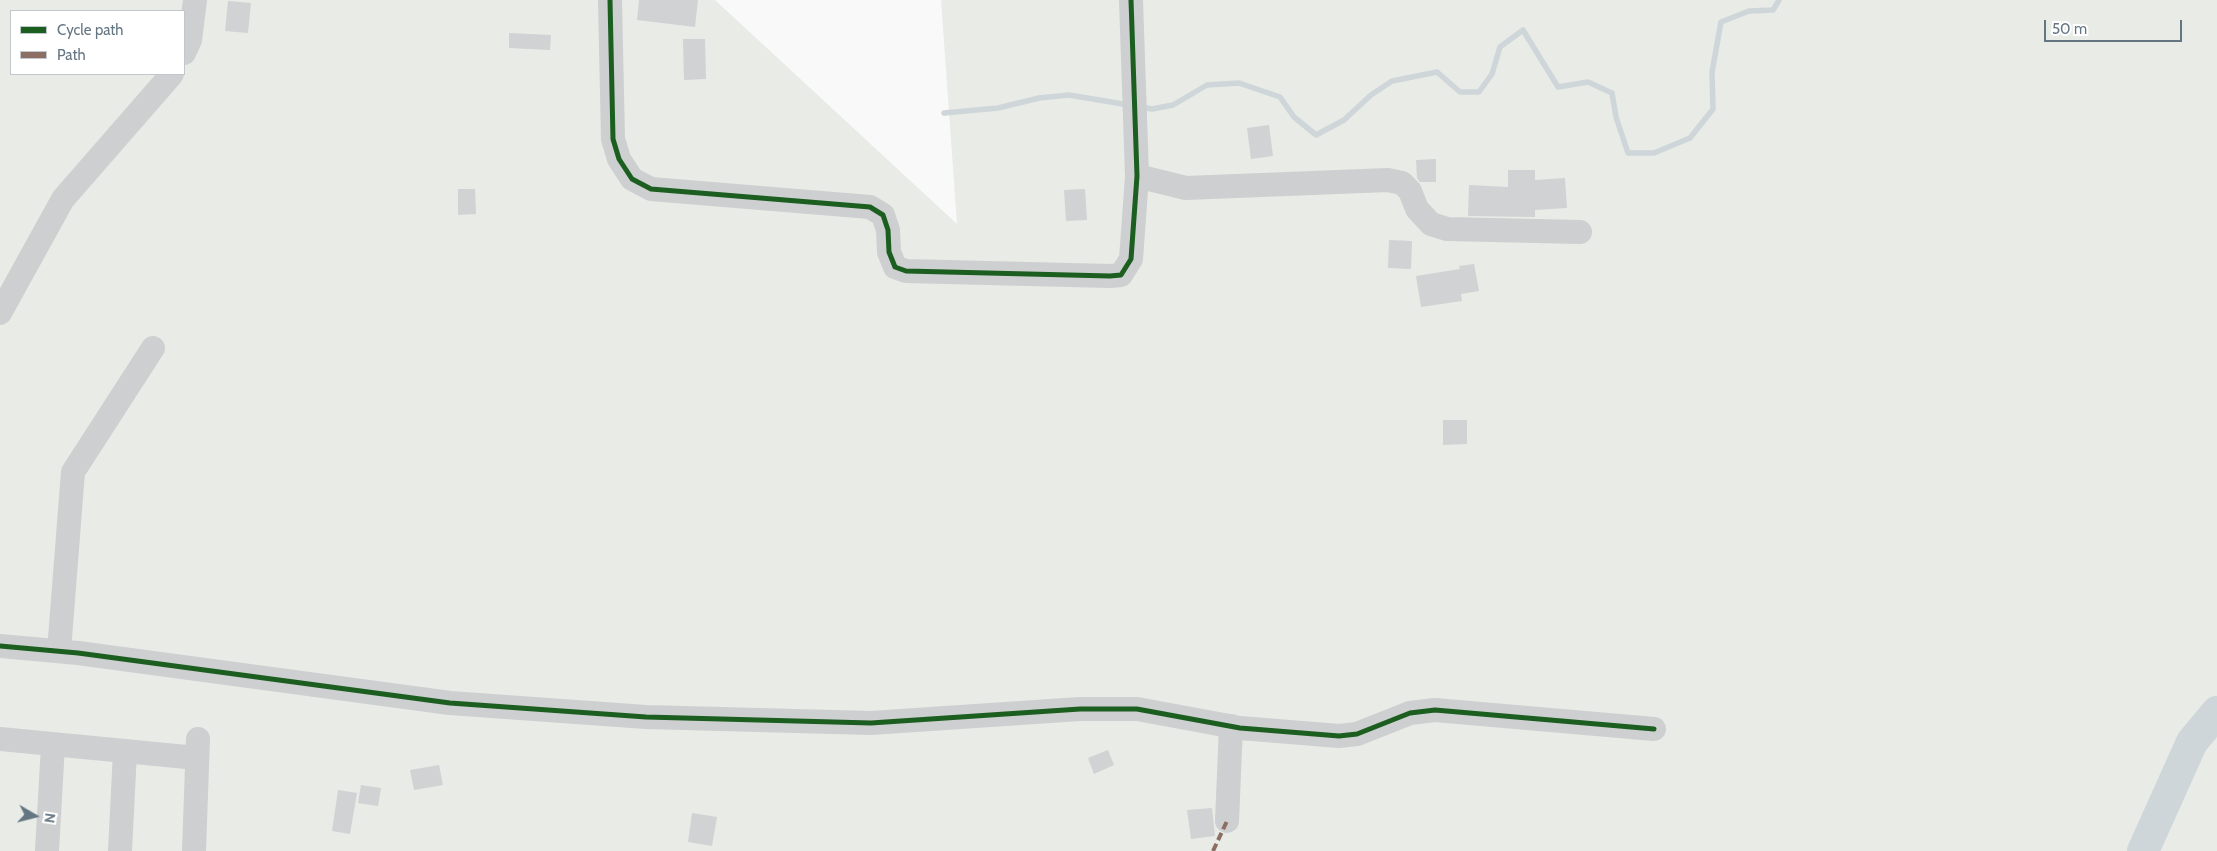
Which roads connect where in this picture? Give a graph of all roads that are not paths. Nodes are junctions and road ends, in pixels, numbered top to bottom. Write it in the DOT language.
graph roads {
  1 [pos="195,0"];
  2 [pos="610,0"];
  3 [pos="1131,0"];
  4 [pos="185,50"];
  5 [pos="171,75"];
  6 [pos="1137,176"];
  7 [pos="1580,232"];
  8 [pos="0,313"];
  9 [pos="153,348"];
  10 [pos="0,646"];
  11 [pos="59,651"];
  12 [pos="1231,726"];
  13 [pos="1654,730"];
  14 [pos="0,739"];
  15 [pos="53,744"];
  16 [pos="125,752"];
  17 [pos="1227,821"];
  18 [pos="47,851"];
  19 [pos="120,851"];
  20 [pos="194,851"];
  1 -- 4 [label="street"];
  2 -- 6 [label="street"];
  3 -- 6 [label="street"];
  5 -- 8 [label="street"];
  6 -- 7 [label="street"];
  9 -- 11 [label="street"];
  10 -- 11 [label="street"];
  11 -- 12 [label="street"];
  12 -- 13 [label="street"];
  12 -- 17 [label="street"];
  14 -- 15 [label="street"];
  15 -- 16 [label="street"];
  15 -- 18 [label="street"];
  16 -- 19 [label="street"];
  16 -- 20 [label="street"];
}
